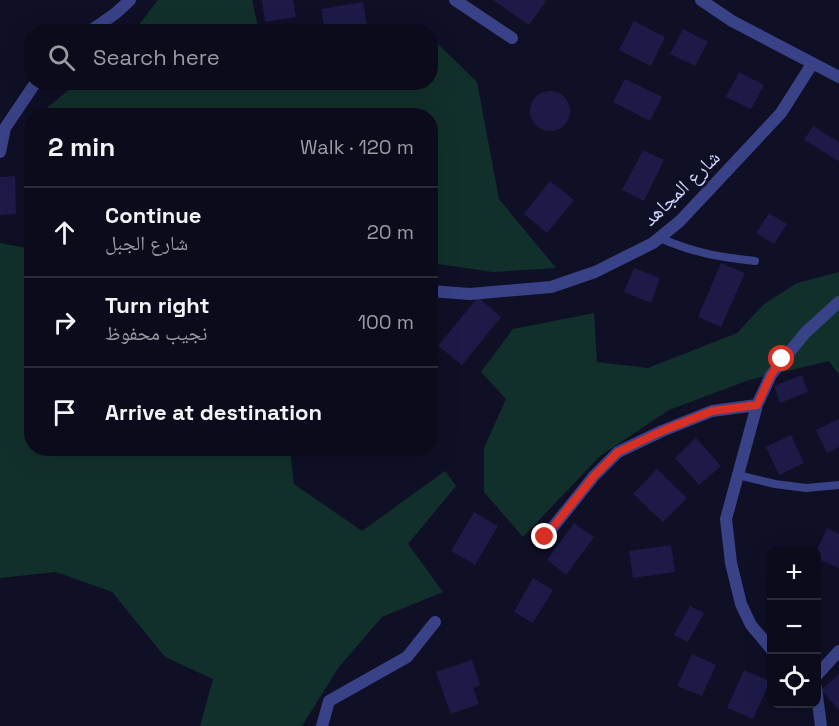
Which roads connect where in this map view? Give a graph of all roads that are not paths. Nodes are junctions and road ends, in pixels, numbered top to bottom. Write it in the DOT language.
graph roads {
  1 [pos="130,0"];
  2 [pos="455,0"];
  3 [pos="701,0"];
  4 [pos="100,24"];
  5 [pos="512,38"];
  6 [pos="812,64"];
  7 [pos="839,77"];
  8 [pos="31,90"];
  9 [pos="0,152"];
  10 [pos="660,238"];
  11 [pos="755,261"];
  12 [pos="438,292"];
  13 [pos="839,302"];
  14 [pos="757,405"];
  15 [pos="738,475"];
  16 [pos="839,484"];
  17 [pos="545,537"];
  18 [pos="435,622"];
  19 [pos="767,645"];
  20 [pos="839,651"];
  21 [pos="821,671"];
  22 [pos="819,708"];
  23 [pos="322,726"];
  24 [pos="821,726"];
  1 -- 4 [label="street"];
  2 -- 5 [label="street"];
  3 -- 6 [label="street"];
  6 -- 7 [label="street"];
  6 -- 10 [label="street, شارع المجاهد"];
  8 -- 9 [label="street"];
  10 -- 11 [label="lane"];
  10 -- 12 [label="street, شارع المجاهد"];
  13 -- 14 [label="street"];
  14 -- 15 [label="street"];
  14 -- 17 [label="street"];
  15 -- 16 [label="lane"];
  15 -- 19 [label="street"];
  18 -- 23 [label="street"];
  20 -- 21 [label="street"];
  22 -- 24 [label="street"];
}
